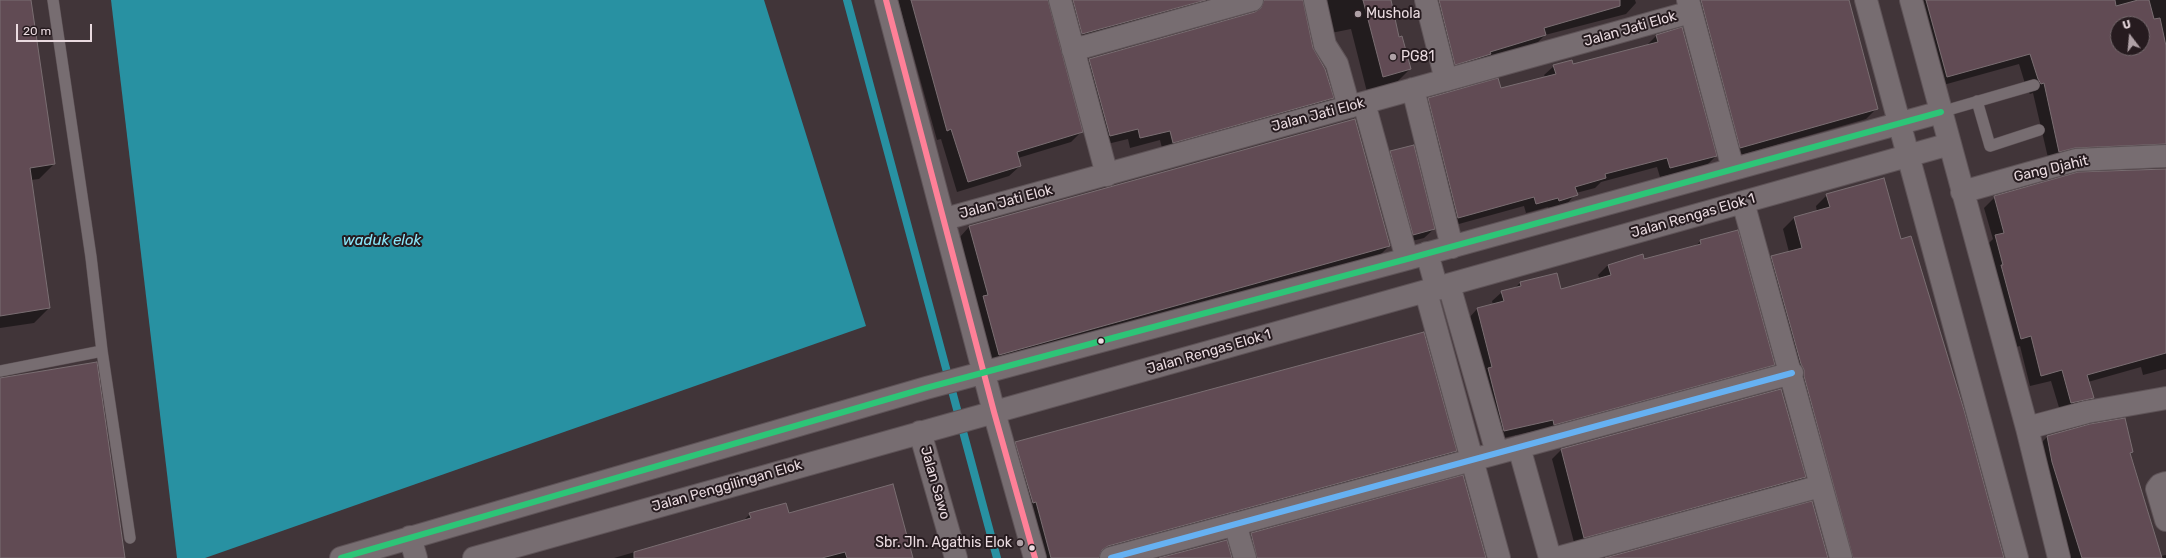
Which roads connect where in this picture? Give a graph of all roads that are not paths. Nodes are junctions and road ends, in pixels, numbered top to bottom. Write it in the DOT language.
graph roads {
  1 [pos="53,0"];
  2 [pos="886,0"];
  3 [pos="1060,0"];
  4 [pos="1252,0"];
  5 [pos="1315,0"];
  6 [pos="1426,0"];
  7 [pos="1866,0"];
  8 [pos="1911,0"];
  9 [pos="1690,6"];
  10 [pos="1073,50"];
  11 [pos="1446,80"];
  12 [pos="2034,85"];
  13 [pos="1413,89"];
  14 [pos="1977,101"];
  15 [pos="1352,106"];
  16 [pos="1941,112"];
  17 [pos="1899,123"];
  18 [pos="2039,130"];
  19 [pos="1950,144"];
  20 [pos="1907,156"];
  21 [pos="2166,156"];
  22 [pos="1733,169"];
  23 [pos="1107,175"];
  24 [pos="1962,192"];
  25 [pos="1743,202"];
  26 [pos="945,219"];
  27 [pos="1452,247"];
  28 [pos="1417,256"];
  29 [pos="1438,288"];
  30 [pos="102,351"];
  31 [pos="0,370"];
  32 [pos="1792,373"];
  33 [pos="978,374"];
  34 [pos="2166,398"];
  35 [pos="987,413"];
  36 [pos="2027,428"];
  37 [pos="929,429"];
  38 [pos="1519,447"];
  39 [pos="1497,453"];
  40 [pos="1472,460"];
  41 [pos="2166,483"];
  42 [pos="1821,486"];
  43 [pos="2166,520"];
  44 [pos="1235,524"];
  45 [pos="410,537"];
  46 [pos="130,538"];
  47 [pos="385,552"];
  48 [pos="341,558"];
  49 [pos="416,558"];
  50 [pos="474,558"];
  51 [pos="956,558"];
  52 [pos="1035,558"];
  53 [pos="1111,558"];
  54 [pos="1244,558"];
  55 [pos="1499,558"];
  56 [pos="1550,558"];
  57 [pos="1557,558"];
  58 [pos="1841,558"];
  59 [pos="2016,558"];
  60 [pos="2059,558"];
  1 -- 30 [label="lane"];
  2 -- 26 [label="street"];
  3 -- 10 [label="street"];
  4 -- 10 [label="street"];
  5 -- 15 [label="street"];
  6 -- 11 [label="street"];
  7 -- 17 [label="street"];
  8 -- 16 [label="street"];
  9 -- 11 [label="street, Jalan Jati Elok"];
  9 -- 22 [label="street"];
  10 -- 23 [label="street"];
  11 -- 13 [label="street, Jalan Jati Elok"];
  12 -- 14 [label="lane"];
  13 -- 15 [label="street, Jalan Jati Elok"];
  13 -- 27 [label="street"];
  14 -- 16 [label="lane"];
  14 -- 18 [label="lane"];
  15 -- 23 [label="street, Jalan Jati Elok"];
  15 -- 28 [label="street"];
  16 -- 17 [label="street"];
  16 -- 19 [label="street"];
  17 -- 20 [label="street"];
  17 -- 22 [label="street"];
  19 -- 20 [label="street, Jalan Rengas Elok 1"];
  19 -- 24 [label="street"];
  20 -- 25 [label="street, Jalan Rengas Elok 1"];
  20 -- 59 [label="street"];
  21 -- 24 [label="street, Gang Djahit"];
  22 -- 27 [label="street"];
  23 -- 26 [label="street, Jalan Jati Elok"];
  24 -- 36 [label="street"];
  25 -- 29 [label="street, Jalan Rengas Elok 1"];
  25 -- 32 [label="street"];
  26 -- 33 [label="street"];
  27 -- 28 [label="street"];
  28 -- 29 [label="street"];
  28 -- 33 [label="street"];
  29 -- 35 [label="street, Jalan Rengas Elok 1"];
  29 -- 39 [label="street"];
  29 -- 40 [label="street"];
  30 -- 31 [label="lane"];
  30 -- 46 [label="lane"];
  32 -- 38 [label="street"];
  32 -- 42 [label="street"];
  33 -- 35 [label="street"];
  33 -- 45 [label="street"];
  34 -- 36 [label="street"];
  35 -- 37 [label="street, Jalan Penggilingan Elok"];
  35 -- 52 [label="street"];
  36 -- 60 [label="street"];
  37 -- 50 [label="street, Jalan Penggilingan Elok"];
  37 -- 51 [label="street, Jalan Sawo"];
  38 -- 39 [label="street"];
  38 -- 56 [label="street"];
  39 -- 40 [label="street"];
  40 -- 44 [label="street"];
  40 -- 55 [label="street"];
  41 -- 43 [label="street"];
  42 -- 57 [label="street"];
  42 -- 58 [label="street"];
  44 -- 53 [label="street"];
  44 -- 54 [label="street"];
  45 -- 47 [label="street"];
  45 -- 49 [label="street"];
  47 -- 48 [label="street"];
}
